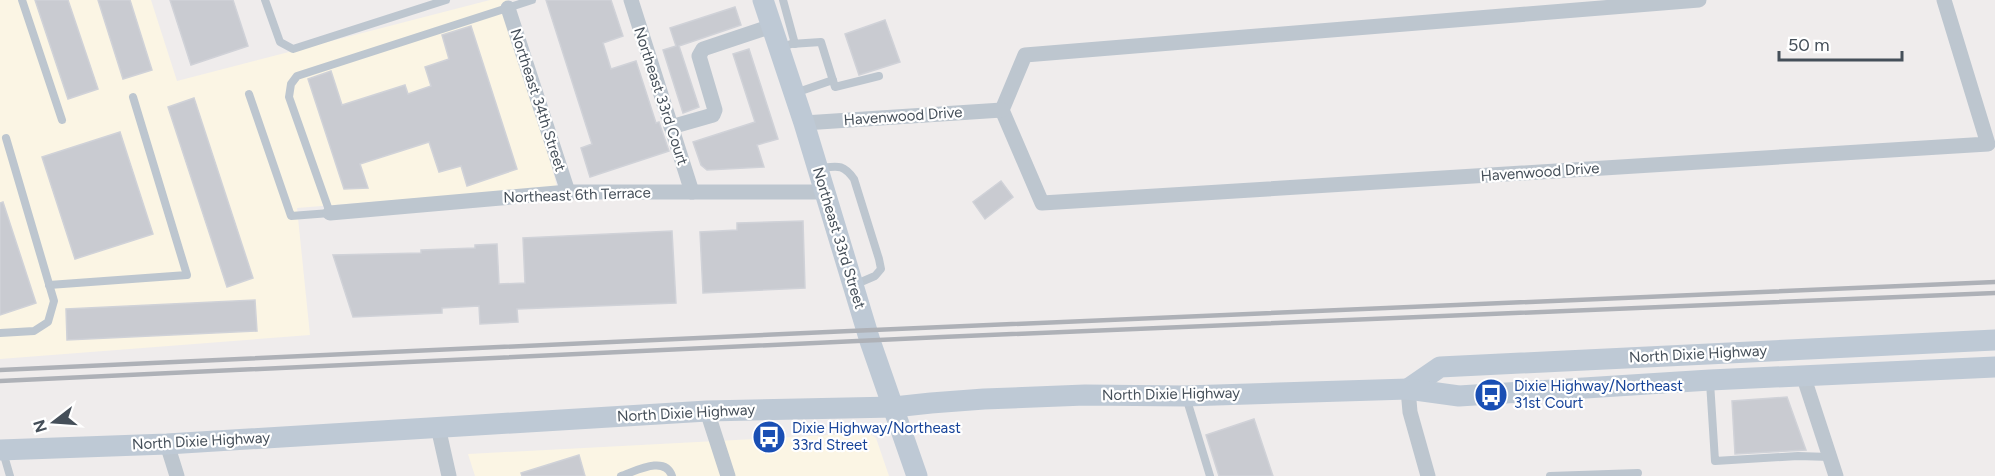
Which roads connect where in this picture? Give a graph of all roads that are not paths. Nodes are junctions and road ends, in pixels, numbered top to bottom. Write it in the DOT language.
graph roads {
  1 [pos="22,0"];
  2 [pos="265,0"];
  3 [pos="446,0"];
  4 [pos="532,0"];
  5 [pos="631,0"];
  6 [pos="763,0"];
  7 [pos="783,0"];
  8 [pos="1699,0"];
  9 [pos="1944,0"];
  10 [pos="508,8"];
  11 [pos="772,26"];
  12 [pos="787,46"];
  13 [pos="879,76"];
  14 [pos="833,80"];
  15 [pos="794,93"];
  16 [pos="249,94"];
  17 [pos="134,97"];
  18 [pos="1002,110"];
  19 [pos="62,120"];
  20 [pos="804,123"];
  21 [pos="671,127"];
  22 [pos="6,138"];
  23 [pos="818,169"];
  24 [pos="568,192"];
  25 [pos="692,192"];
  26 [pos="824,192"];
  27 [pos="330,213"];
  28 [pos="49,285"];
  29 [pos="853,285"];
  30 [pos="0,333"];
  31 [pos="1995,340"];
  32 [pos="1995,367"];
  33 [pos="1803,375"];
  34 [pos="1710,380"];
  35 [pos="1408,388"];
  36 [pos="1185,396"];
  37 [pos="894,407"];
  38 [pos="707,411"];
  39 [pos="438,427"];
  40 [pos="167,444"];
  41 [pos="1,450"];
  42 [pos="1830,457"];
  43 [pos="1638,473"];
  44 [pos="10,476"];
  45 [pos="177,476"];
  46 [pos="449,476"];
  47 [pos="621,476"];
  48 [pos="672,476"];
  49 [pos="728,476"];
  50 [pos="917,476"];
  51 [pos="1210,476"];
  52 [pos="1428,476"];
  53 [pos="1550,476"];
  54 [pos="1836,476"];
  1 -- 19 [label="lane"];
  2 -- 3 [label="lane"];
  4 -- 10 [label="lane"];
  5 -- 21 [label="street, Northeast 33rd Court"];
  6 -- 11 [label="main road, Northeast 33rd Street"];
  7 -- 12 [label="lane"];
  8 -- 18 [label="street"];
  9 -- 18 [label="street, Havenwood Drive"];
  10 -- 24 [label="street, Northeast 34th Street"];
  10 -- 27 [label="lane"];
  11 -- 12 [label="main road, Northeast 33rd Street"];
  11 -- 21 [label="street"];
  12 -- 14 [label="lane"];
  12 -- 15 [label="main road, Northeast 33rd Street"];
  13 -- 14 [label="lane"];
  14 -- 15 [label="lane"];
  15 -- 20 [label="main road, Northeast 33rd Street"];
  16 -- 27 [label="lane"];
  17 -- 28 [label="lane"];
  18 -- 20 [label="street, Havenwood Drive"];
  20 -- 23 [label="main road, Northeast 33rd Street"];
  21 -- 25 [label="street, Northeast 33rd Court"];
  22 -- 28 [label="lane"];
  23 -- 26 [label="main road, Northeast 33rd Street"];
  23 -- 29 [label="lane"];
  24 -- 25 [label="street, Northeast 6th Terrace"];
  24 -- 27 [label="street, Northeast 6th Terrace"];
  25 -- 26 [label="street, Northeast 6th Terrace"];
  26 -- 29 [label="main road, Northeast 33rd Street"];
  28 -- 30 [label="lane"];
  29 -- 37 [label="main road, Northeast 33rd Street"];
  31 -- 35 [label="main road, North Dixie Highway"];
  32 -- 33 [label="main road, North Dixie Highway"];
  33 -- 34 [label="main road, North Dixie Highway"];
  33 -- 42 [label="street"];
  34 -- 35 [label="main road, North Dixie Highway"];
  34 -- 42 [label="lane"];
  35 -- 36 [label="main road, North Dixie Highway"];
  35 -- 52 [label="street"];
  36 -- 37 [label="main road, North Dixie Highway"];
  36 -- 51 [label="lane"];
  37 -- 38 [label="main road, North Dixie Highway"];
  37 -- 50 [label="main road, Northeast 33rd Street"];
  38 -- 39 [label="main road, North Dixie Highway"];
  38 -- 49 [label="street"];
  39 -- 40 [label="main road, North Dixie Highway"];
  39 -- 46 [label="street"];
  40 -- 41 [label="main road, North Dixie Highway"];
  40 -- 45 [label="street"];
  41 -- 44 [label="lane"];
  42 -- 54 [label="street"];
  43 -- 53 [label="lane"];
  47 -- 48 [label="lane"];
}
